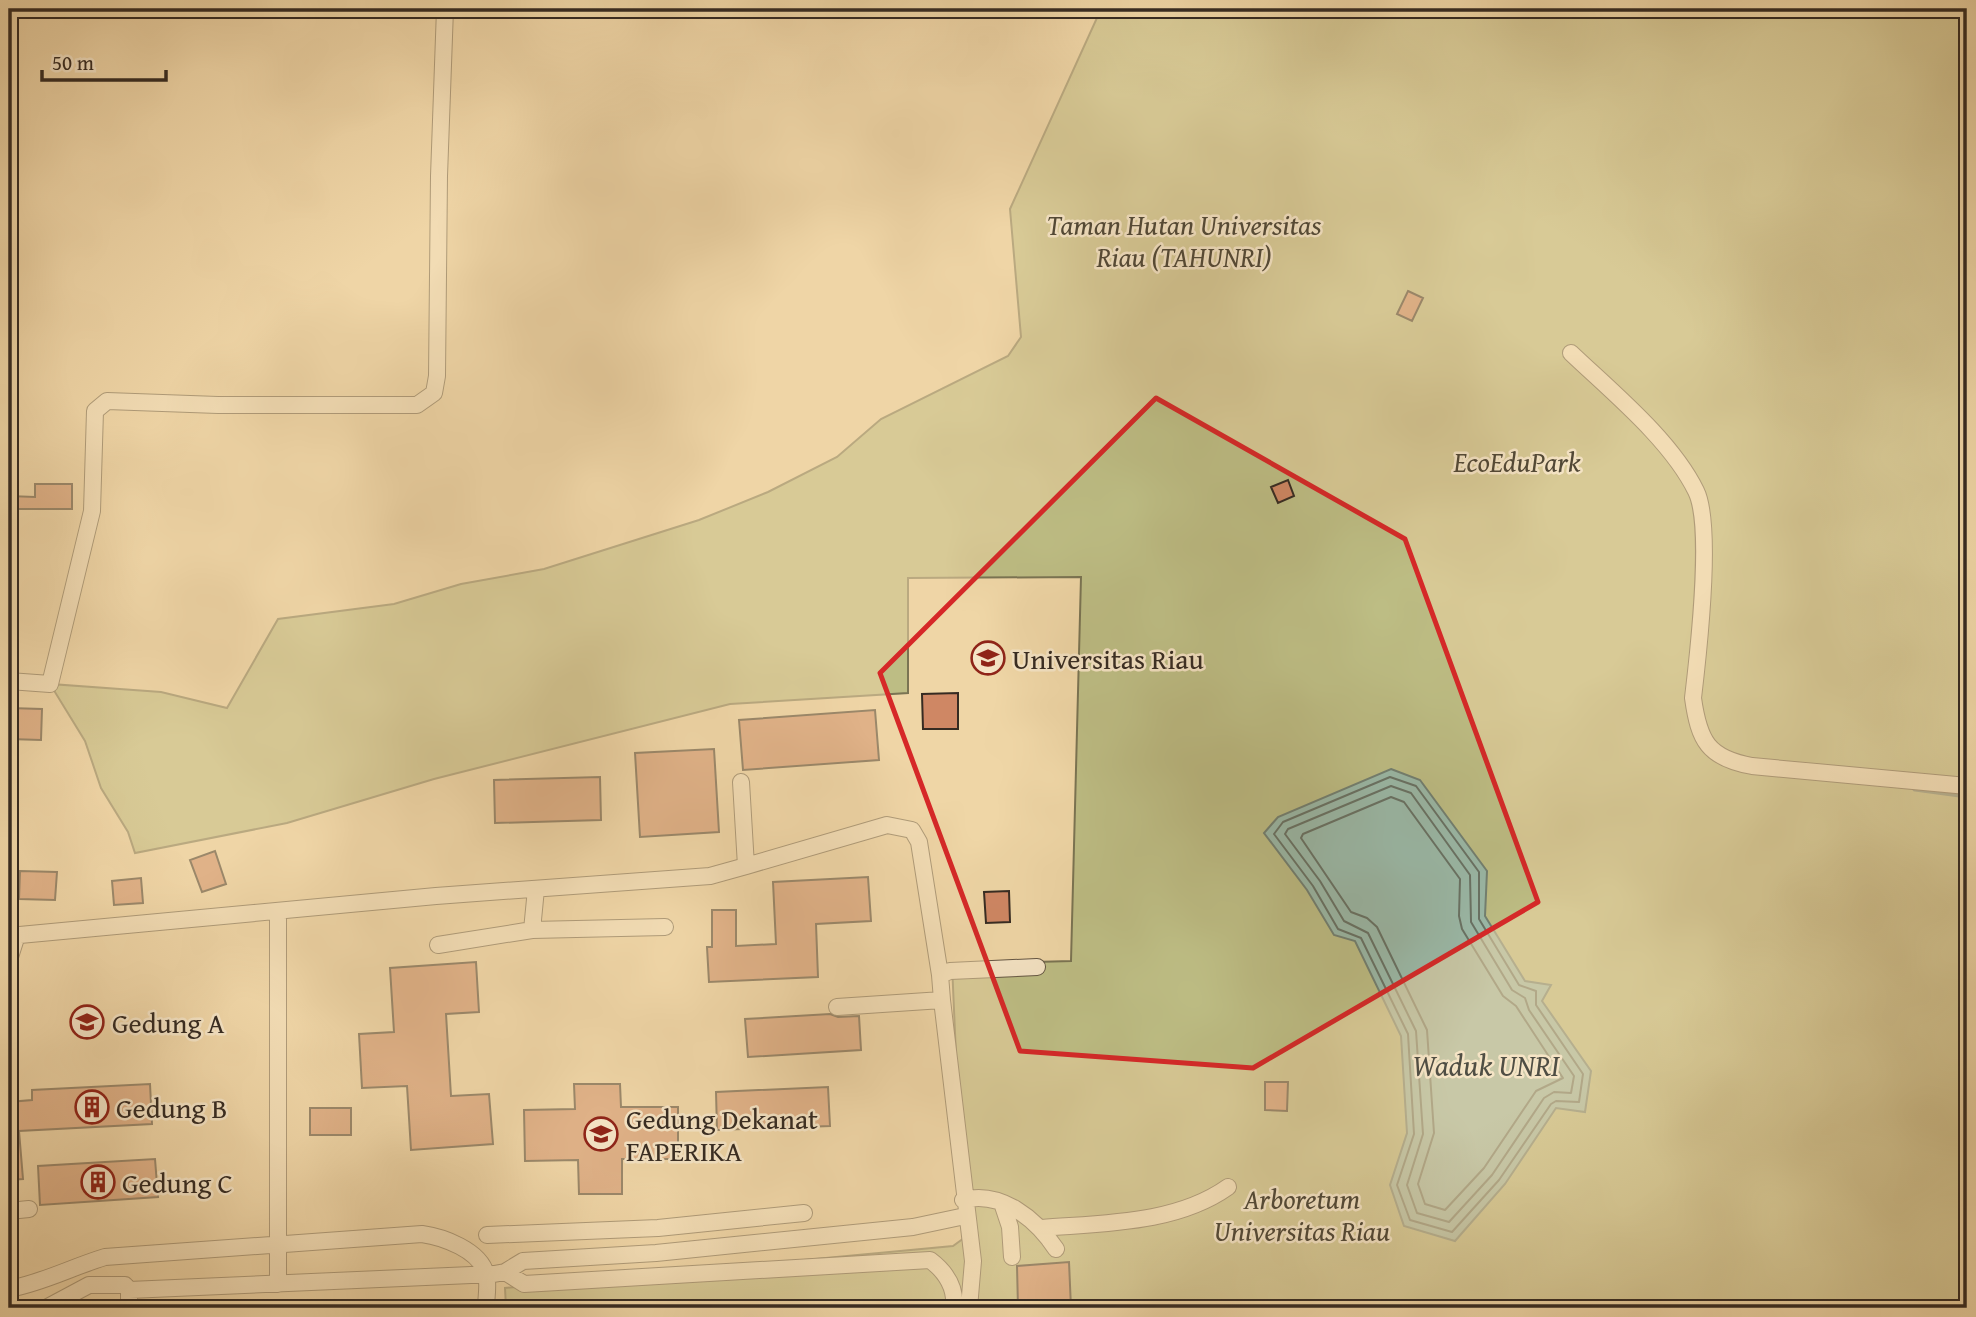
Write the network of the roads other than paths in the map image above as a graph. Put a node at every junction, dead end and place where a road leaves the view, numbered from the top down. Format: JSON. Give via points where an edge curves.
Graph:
{"nodes":[{"id":1,"x":445,"y":9,"type":"edge"},
{"id":2,"x":1571,"y":353,"type":"dead end"},
{"id":3,"x":9,"y":681,"type":"edge"},
{"id":4,"x":741,"y":782,"type":"dead end"},
{"id":5,"x":1967,"y":786,"type":"edge"},
{"id":6,"x":746,"y":866,"type":"junction"},
{"id":7,"x":536,"y":889,"type":"junction"},
{"id":8,"x":278,"y":912,"type":"junction"},
{"id":9,"x":665,"y":927,"type":"dead end"},
{"id":10,"x":532,"y":930,"type":"junction"},
{"id":11,"x":13,"y":935,"type":"edge"},
{"id":12,"x":438,"y":945,"type":"dead end"},
{"id":13,"x":9,"y":960,"type":"edge"},
{"id":14,"x":1037,"y":967,"type":"dead end"},
{"id":15,"x":940,"y":975,"type":"junction"},
{"id":16,"x":942,"y":1000,"type":"junction"},
{"id":17,"x":837,"y":1007,"type":"dead end"},
{"id":18,"x":1228,"y":1187,"type":"dead end"},
{"id":19,"x":1002,"y":1203,"type":"junction"},
{"id":20,"x":964,"y":1208,"type":"junction"},
{"id":21,"x":29,"y":1209,"type":"dead end"},
{"id":22,"x":9,"y":1211,"type":"edge"},
{"id":23,"x":804,"y":1213,"type":"dead end"},
{"id":24,"x":658,"y":1228,"type":"junction"},
{"id":25,"x":1042,"y":1228,"type":"junction"},
{"id":26,"x":585,"y":1232,"type":"junction"},
{"id":27,"x":487,"y":1235,"type":"dead end"},
{"id":28,"x":278,"y":1244,"type":"junction"},
{"id":29,"x":1056,"y":1249,"type":"dead end"},
{"id":30,"x":656,"y":1253,"type":"junction"},
{"id":31,"x":586,"y":1257,"type":"junction"},
{"id":32,"x":1012,"y":1257,"type":"dead end"},
{"id":33,"x":505,"y":1272,"type":"junction"},
{"id":34,"x":486,"y":1274,"type":"junction"},
{"id":35,"x":278,"y":1284,"type":"junction"},
{"id":36,"x":9,"y":1290,"type":"edge"},
{"id":37,"x":129,"y":1290,"type":"junction"},
{"id":38,"x":73,"y":1291,"type":"junction"},
{"id":39,"x":47,"y":1308,"type":"edge"},
{"id":40,"x":129,"y":1308,"type":"edge"},
{"id":41,"x":486,"y":1308,"type":"edge"},
{"id":42,"x":954,"y":1308,"type":"edge"},
{"id":43,"x":970,"y":1308,"type":"edge"}],
"edges":[{"from":1,"to":3,"type":"street","via":[[438,376],[434,393],[417,405],[107,401],[98,405],[92,511],[50,684]]},
{"from":2,"to":5,"type":"street","via":[[1674,458],[1696,492],[1703,543],[1693,698],[1697,723],[1713,753],[1752,766]]},
{"from":4,"to":6,"type":"street"},
{"from":6,"to":7,"type":"street","via":[[710,876]]},
{"from":6,"to":15,"type":"street","via":[[887,825],[912,830],[919,842]]},
{"from":7,"to":8,"type":"street"},
{"from":7,"to":10,"type":"street"},
{"from":8,"to":11,"type":"street"},
{"from":8,"to":28,"type":"street"},
{"from":9,"to":10,"type":"street"},
{"from":10,"to":12,"type":"street"},
{"from":11,"to":13,"type":"street"},
{"from":14,"to":15,"type":"street"},
{"from":15,"to":16,"type":"street"},
{"from":16,"to":17,"type":"street"},
{"from":16,"to":20,"type":"street"},
{"from":18,"to":25,"type":"street","via":[[1186,1209],[1118,1222]]},
{"from":19,"to":20,"type":"street","via":[[977,1197]]},
{"from":19,"to":25,"type":"street"},
{"from":19,"to":32,"type":"street"},
{"from":20,"to":30,"type":"street","via":[[913,1227]]},
{"from":20,"to":43,"type":"street","via":[[973,1261]]},
{"from":21,"to":22,"type":"street"},
{"from":23,"to":24,"type":"street"},
{"from":24,"to":26,"type":"street"},
{"from":24,"to":30,"type":"street"},
{"from":25,"to":29,"type":"street"},
{"from":26,"to":27,"type":"street"},
{"from":26,"to":31,"type":"street"},
{"from":28,"to":34,"type":"street","via":[[422,1234],[442,1237],[478,1261]]},
{"from":28,"to":35,"type":"street"},
{"from":28,"to":36,"type":"street","via":[[105,1257]]},
{"from":30,"to":31,"type":"street"},
{"from":31,"to":33,"type":"street","via":[[523,1261]]},
{"from":33,"to":34,"type":"street"},
{"from":33,"to":42,"type":"street","via":[[524,1284],[930,1260],[945,1271]]},
{"from":34,"to":35,"type":"street"},
{"from":34,"to":41,"type":"street"},
{"from":35,"to":37,"type":"street"},
{"from":36,"to":38,"type":"street"},
{"from":37,"to":38,"type":"street","via":[[112,1284]]},
{"from":37,"to":40,"type":"street"},
{"from":38,"to":39,"type":"street"}]}
